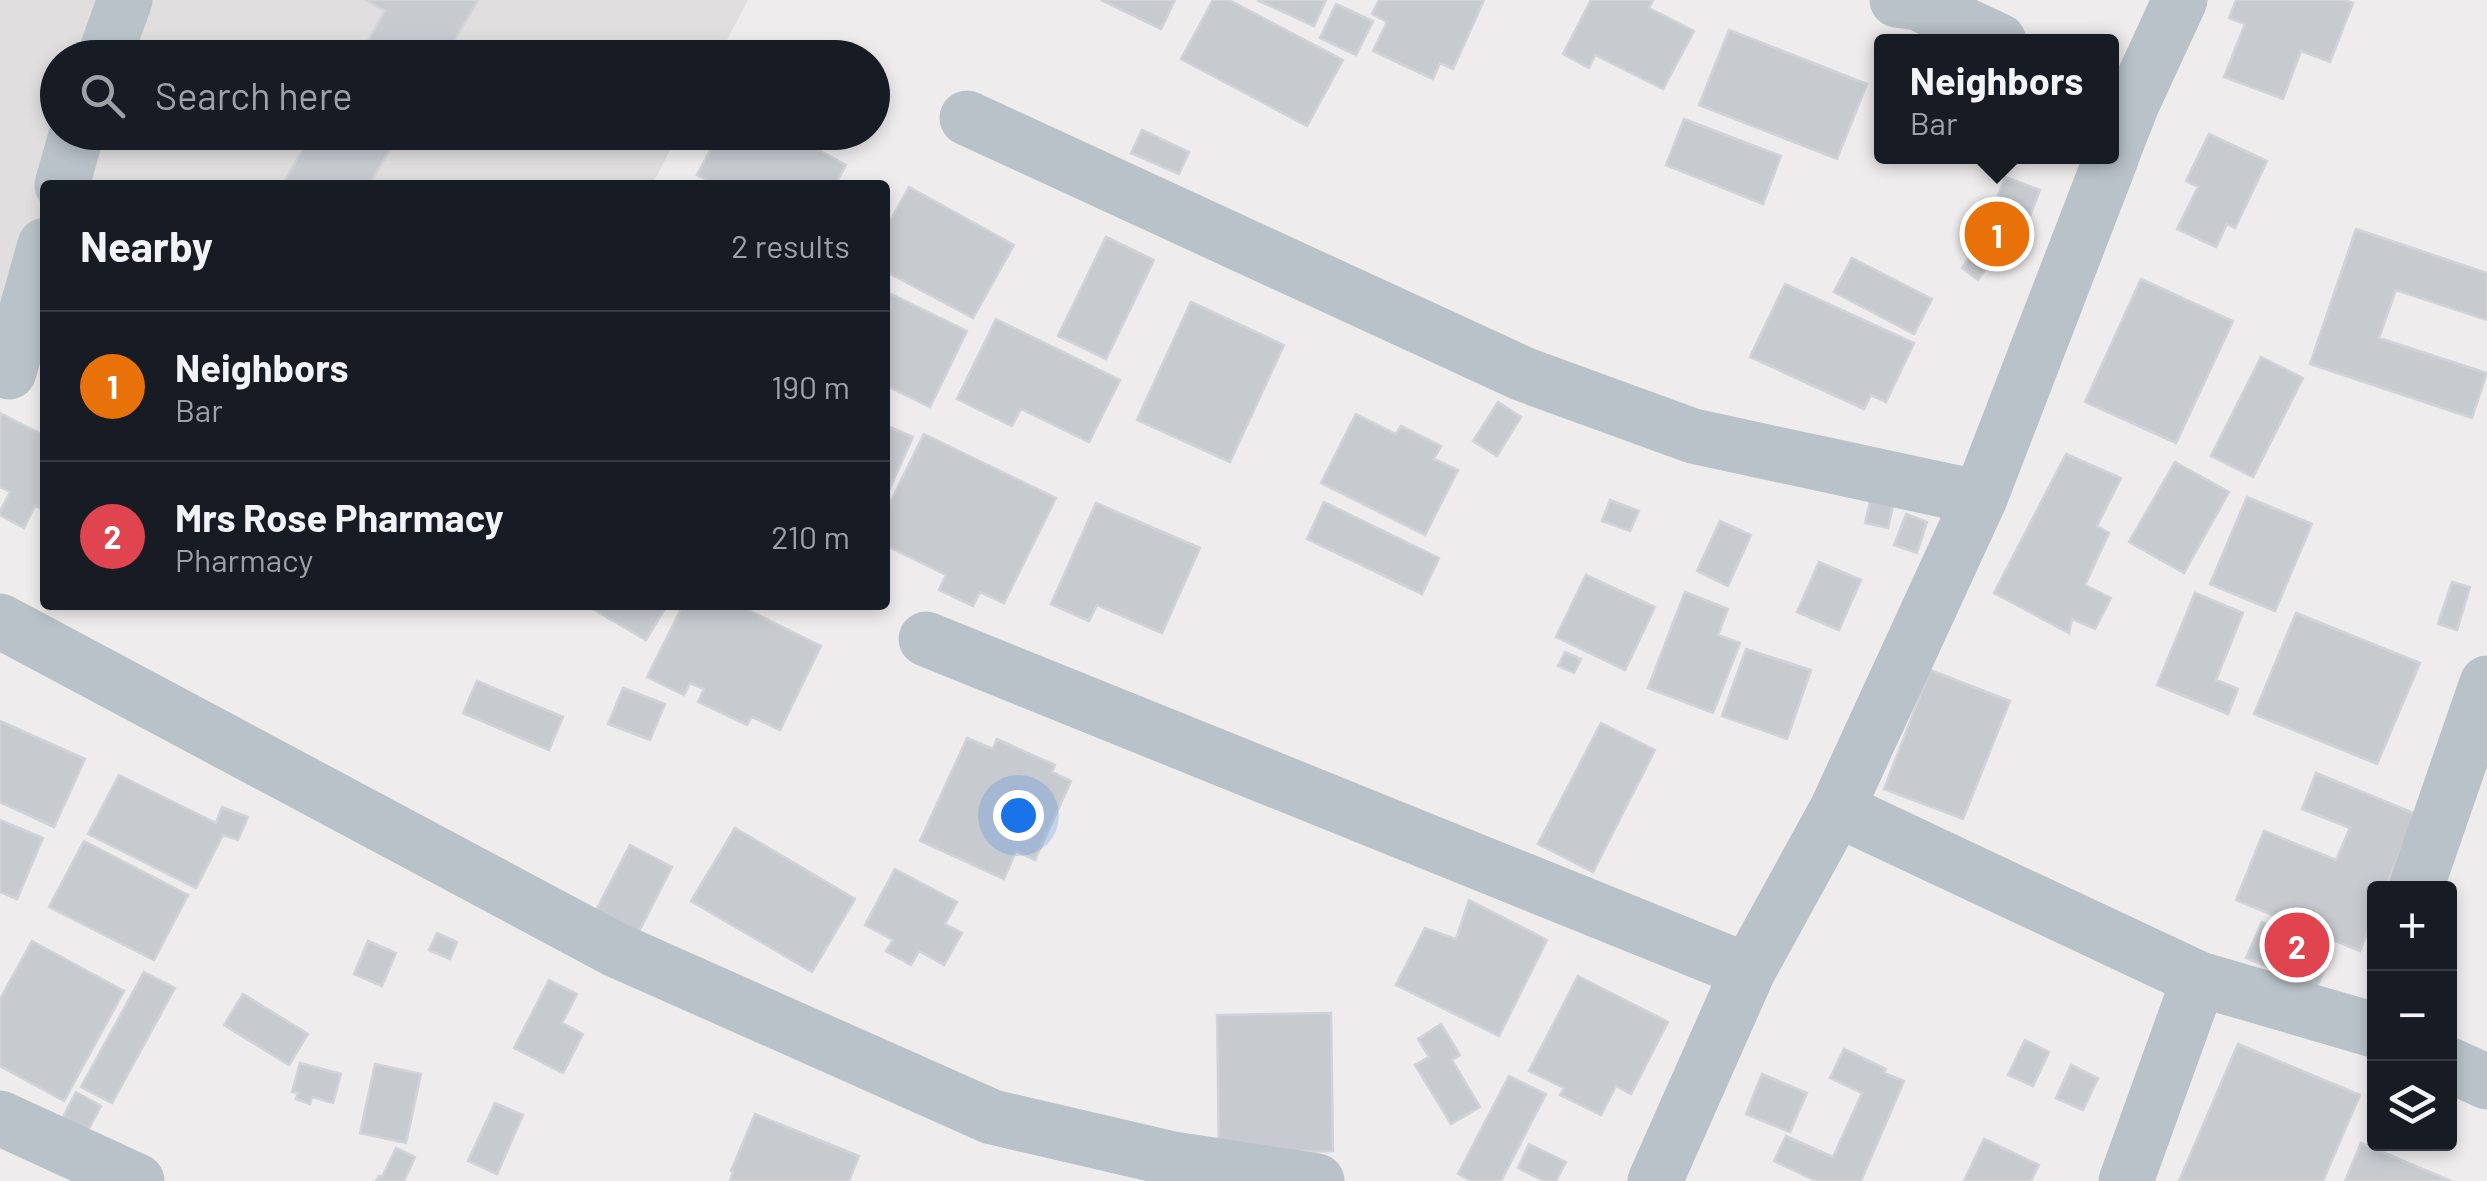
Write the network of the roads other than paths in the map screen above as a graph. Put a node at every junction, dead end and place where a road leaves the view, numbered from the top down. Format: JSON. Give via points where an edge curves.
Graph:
{"nodes":[{"id":1,"x":125,"y":0,"type":"edge"},
{"id":2,"x":1897,"y":0,"type":"edge"},
{"id":3,"x":2180,"y":0,"type":"edge"},
{"id":4,"x":1982,"y":34,"type":"edge"},
{"id":5,"x":111,"y":40,"type":"edge"},
{"id":6,"x":2122,"y":100,"type":"edge"},
{"id":7,"x":967,"y":118,"type":"dead end"},
{"id":8,"x":72,"y":150,"type":"edge"},
{"id":9,"x":2109,"y":164,"type":"edge"},
{"id":10,"x":63,"y":180,"type":"edge"},
{"id":11,"x":40,"y":262,"type":"edge"},
{"id":12,"x":8,"y":372,"type":"dead end"},
{"id":13,"x":1980,"y":498,"type":"junction"},
{"id":14,"x":0,"y":621,"type":"edge"},
{"id":15,"x":926,"y":639,"type":"dead end"},
{"id":16,"x":2487,"y":683,"type":"edge"},
{"id":17,"x":1837,"y":810,"type":"junction"},
{"id":18,"x":2418,"y":881,"type":"edge"},
{"id":19,"x":1748,"y":971,"type":"junction"},
{"id":20,"x":2198,"y":979,"type":"junction"},
{"id":21,"x":2367,"y":1021,"type":"edge"},
{"id":22,"x":2457,"y":1068,"type":"edge"},
{"id":23,"x":2487,"y":1082,"type":"edge"},
{"id":24,"x":0,"y":1118,"type":"edge"},
{"id":25,"x":137,"y":1181,"type":"edge"},
{"id":26,"x":1317,"y":1181,"type":"edge"},
{"id":27,"x":1655,"y":1181,"type":"edge"},
{"id":28,"x":2126,"y":1181,"type":"edge"}],
"edges":[{"from":1,"to":5,"type":"street"},
{"from":2,"to":4,"type":"street"},
{"from":3,"to":6,"type":"street"},
{"from":7,"to":13,"type":"street","via":[[1523,374],[1693,436]]},
{"from":8,"to":10,"type":"street"},
{"from":9,"to":13,"type":"street"},
{"from":11,"to":12,"type":"street"},
{"from":13,"to":17,"type":"street"},
{"from":14,"to":26,"type":"street","via":[[614,949],[992,1118],[1173,1159]]},
{"from":15,"to":19,"type":"street"},
{"from":16,"to":18,"type":"street"},
{"from":17,"to":19,"type":"street"},
{"from":17,"to":20,"type":"street"},
{"from":19,"to":27,"type":"street"},
{"from":20,"to":21,"type":"street"},
{"from":20,"to":28,"type":"street"},
{"from":22,"to":23,"type":"street"},
{"from":24,"to":25,"type":"street"}]}
